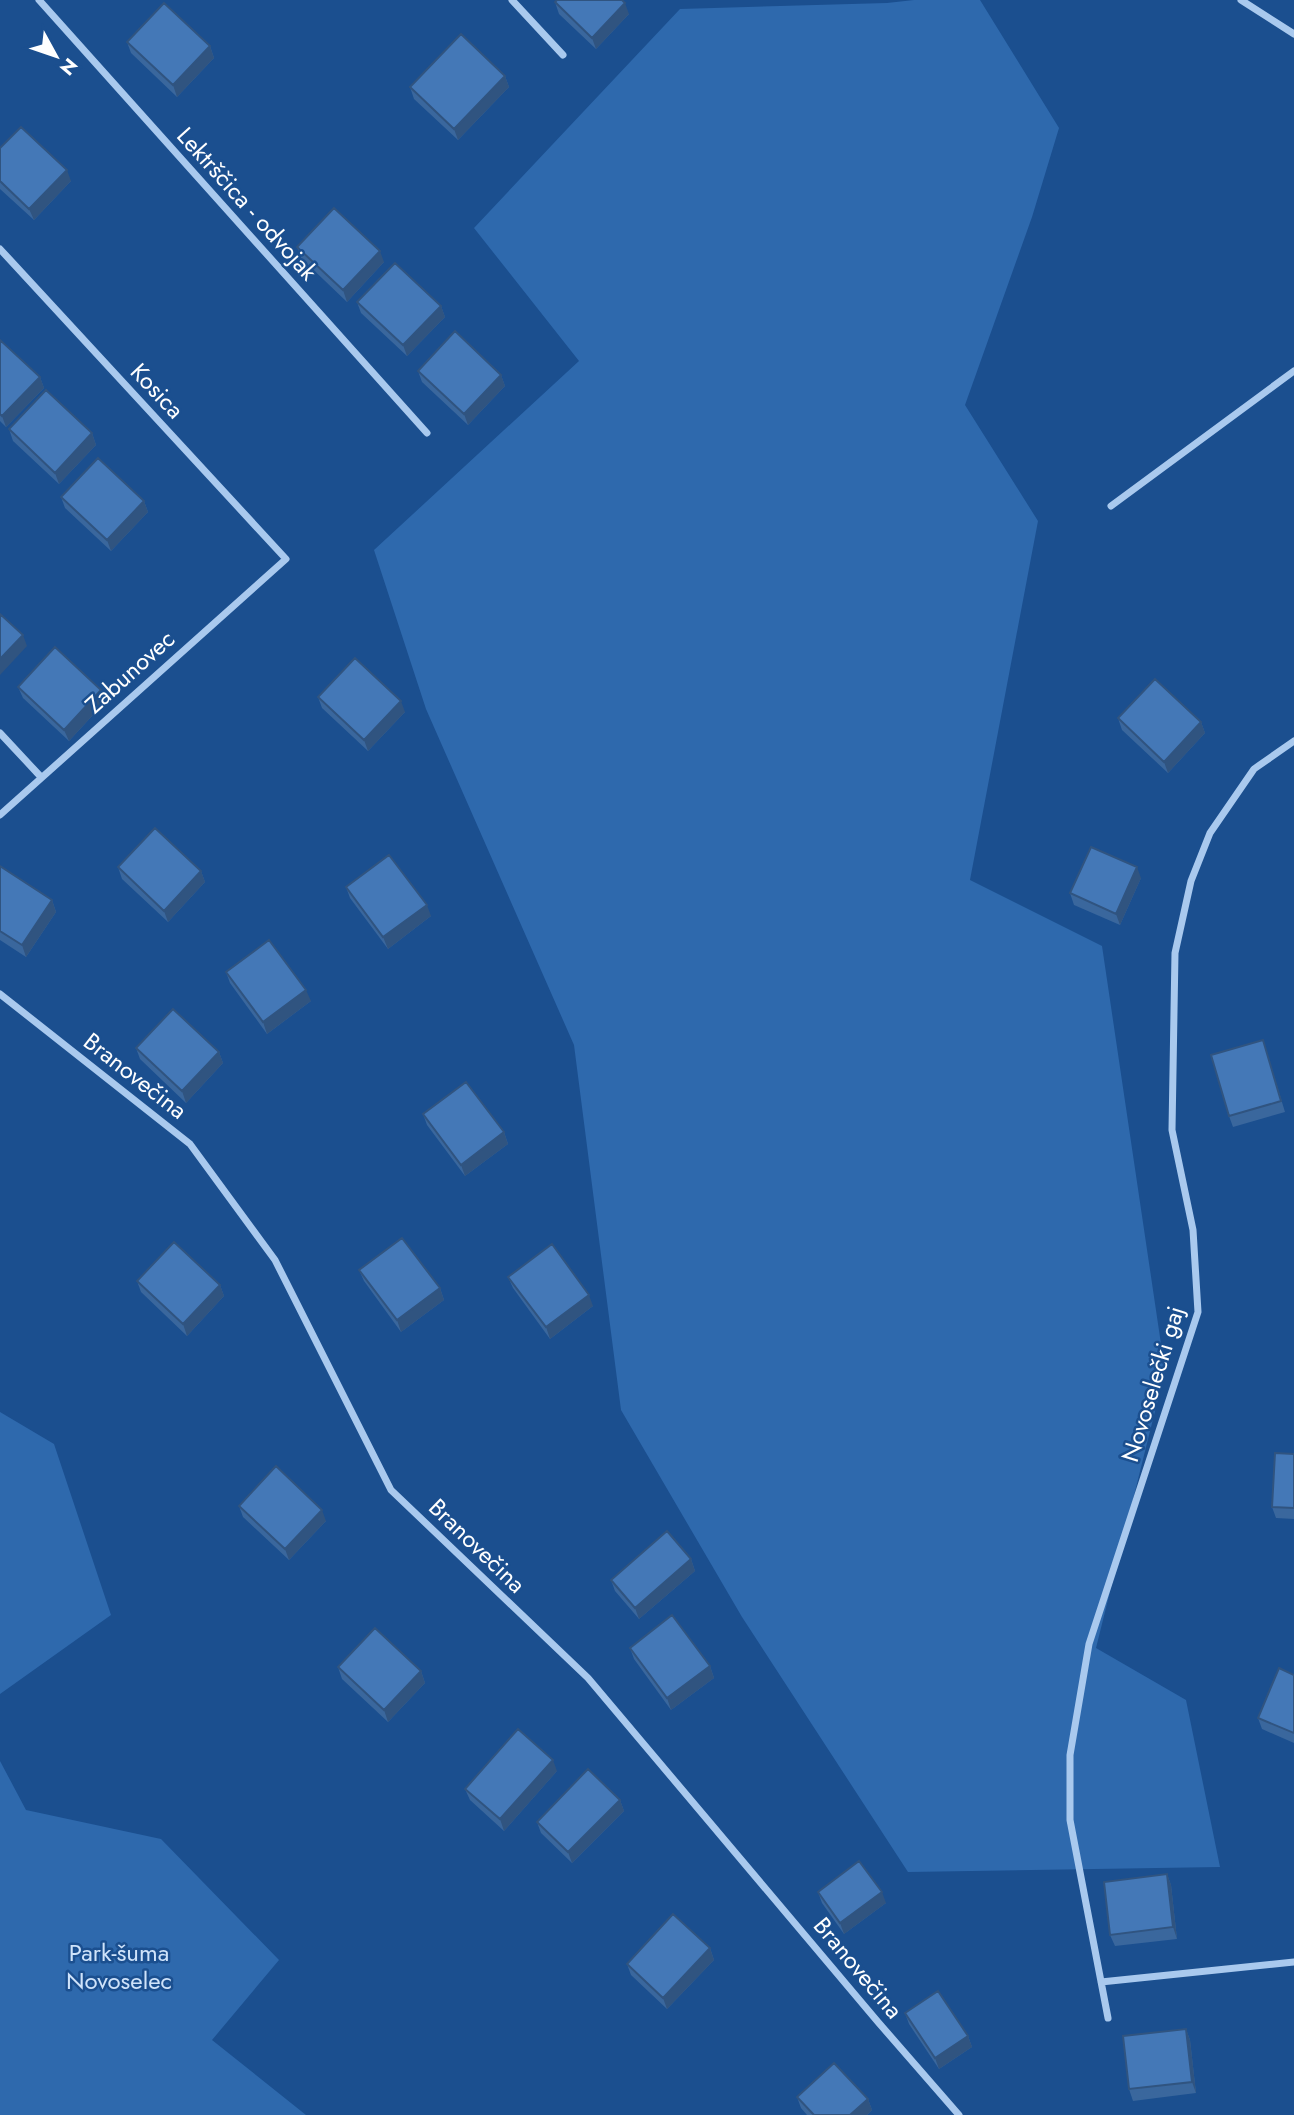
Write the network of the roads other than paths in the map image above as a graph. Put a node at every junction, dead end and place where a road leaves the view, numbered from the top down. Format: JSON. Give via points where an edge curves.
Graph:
{"nodes":[{"id":1,"x":39,"y":0,"type":"edge"},
{"id":2,"x":512,"y":0,"type":"edge"},
{"id":3,"x":1241,"y":0,"type":"edge"},
{"id":4,"x":1294,"y":34,"type":"edge"},
{"id":5,"x":563,"y":55,"type":"dead end"},
{"id":6,"x":0,"y":249,"type":"edge"},
{"id":7,"x":1294,"y":371,"type":"edge"},
{"id":8,"x":427,"y":433,"type":"dead end"},
{"id":9,"x":1111,"y":506,"type":"dead end"},
{"id":10,"x":286,"y":559,"type":"joint"},
{"id":11,"x":0,"y":733,"type":"edge"},
{"id":12,"x":1294,"y":741,"type":"edge"},
{"id":13,"x":40,"y":777,"type":"junction"},
{"id":14,"x":0,"y":815,"type":"edge"},
{"id":15,"x":0,"y":994,"type":"edge"},
{"id":16,"x":1294,"y":1962,"type":"edge"},
{"id":17,"x":1101,"y":1982,"type":"junction"},
{"id":18,"x":1108,"y":2018,"type":"dead end"},
{"id":19,"x":959,"y":2115,"type":"edge"}],
"edges":[{"from":1,"to":8,"type":"street","name":"Lektrščica - odvojak"},
{"from":2,"to":5,"type":"street"},
{"from":3,"to":4,"type":"street"},
{"from":6,"to":10,"type":"street","name":"Kosica"},
{"from":7,"to":9,"type":"street"},
{"from":10,"to":13,"type":"street","name":"Zabunovec"},
{"from":11,"to":13,"type":"street"},
{"from":12,"to":17,"type":"street","name":"Novoselečki gaj","via":[[1254,769],[1210,833],[1191,881],[1175,953],[1172,1130],[1194,1230],[1198,1312],[1089,1644],[1070,1755],[1070,1820]]},
{"from":13,"to":14,"type":"street","name":"Zabunovec"},
{"from":15,"to":19,"type":"street","name":"Branovečina","via":[[190,1144],[275,1260],[391,1490],[588,1678]]},
{"from":16,"to":17,"type":"street"},
{"from":17,"to":18,"type":"street","name":"Novoselečki gaj"}]}
